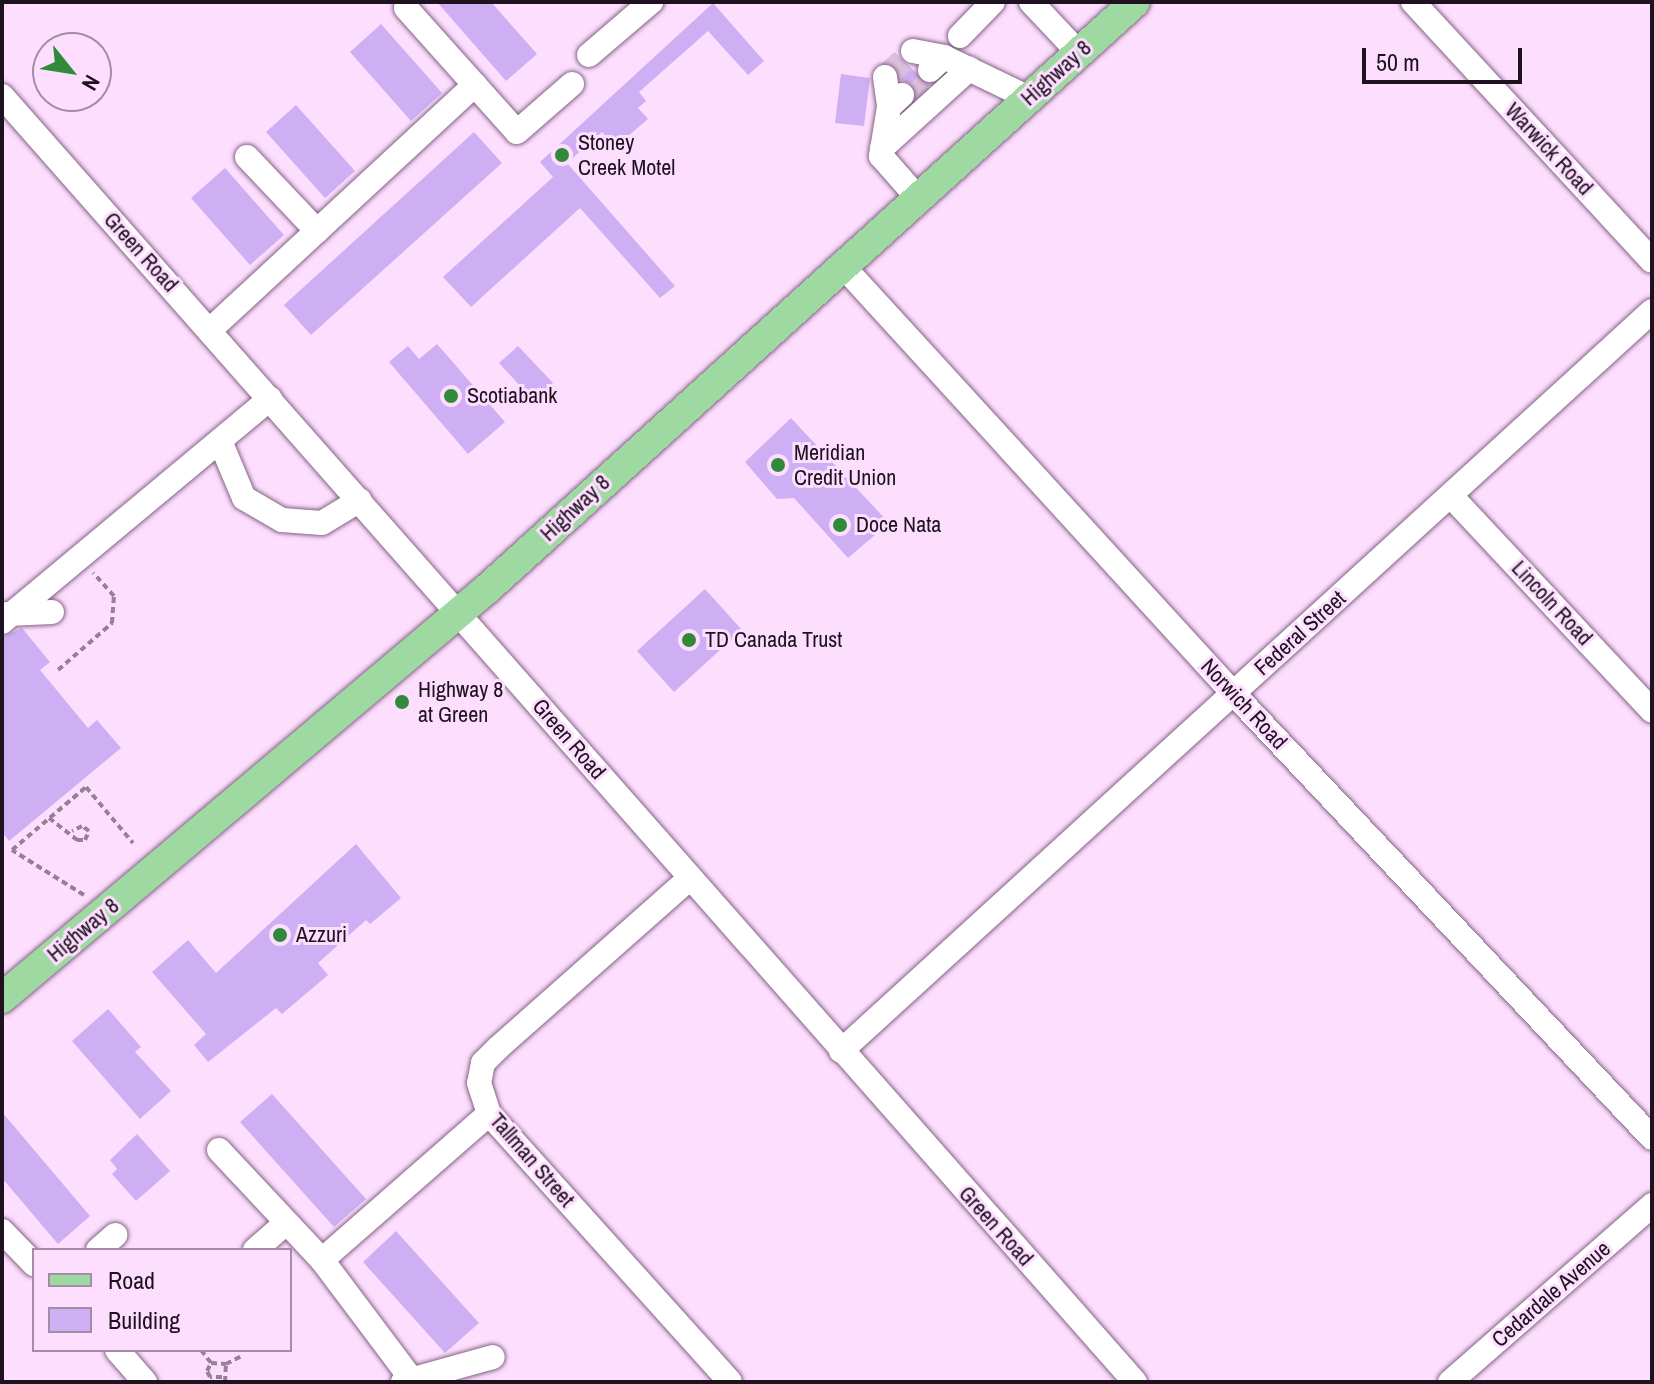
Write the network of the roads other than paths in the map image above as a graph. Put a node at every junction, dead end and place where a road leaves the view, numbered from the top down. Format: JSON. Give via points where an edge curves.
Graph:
{"nodes":[{"id":1,"x":651,"y":2,"type":"edge"},
{"id":2,"x":993,"y":2,"type":"edge"},
{"id":3,"x":1031,"y":2,"type":"edge"},
{"id":4,"x":1135,"y":2,"type":"edge"},
{"id":5,"x":1413,"y":2,"type":"edge"},
{"id":6,"x":406,"y":8,"type":"dead end"},
{"id":7,"x":960,"y":36,"type":"dead end"},
{"id":8,"x":1079,"y":53,"type":"junction"},
{"id":9,"x":589,"y":55,"type":"dead end"},
{"id":10,"x":931,"y":66,"type":"dead end"},
{"id":11,"x":969,"y":69,"type":"junction"},
{"id":12,"x":572,"y":84,"type":"dead end"},
{"id":13,"x":475,"y":85,"type":"junction"},
{"id":14,"x":2,"y":96,"type":"edge"},
{"id":15,"x":899,"y":96,"type":"tunnel mouth"},
{"id":16,"x":1029,"y":98,"type":"junction"},
{"id":17,"x":882,"y":148,"type":"junction"},
{"id":18,"x":247,"y":157,"type":"dead end"},
{"id":19,"x":917,"y":197,"type":"junction"},
{"id":20,"x":317,"y":231,"type":"junction"},
{"id":21,"x":1652,"y":261,"type":"edge"},
{"id":22,"x":841,"y":264,"type":"junction"},
{"id":23,"x":1652,"y":311,"type":"edge"},
{"id":24,"x":210,"y":330,"type":"junction"},
{"id":25,"x":270,"y":399,"type":"junction"},
{"id":26,"x":220,"y":441,"type":"junction"},
{"id":27,"x":1451,"y":496,"type":"junction"},
{"id":28,"x":360,"y":500,"type":"junction"},
{"id":29,"x":52,"y":612,"type":"dead end"},
{"id":30,"x":460,"y":613,"type":"junction"},
{"id":31,"x":6,"y":616,"type":"edge"},
{"id":32,"x":1233,"y":693,"type":"junction"},
{"id":33,"x":1652,"y":711,"type":"edge"},
{"id":34,"x":690,"y":878,"type":"junction"},
{"id":35,"x":2,"y":998,"type":"edge"},
{"id":36,"x":841,"y":1051,"type":"junction"},
{"id":37,"x":489,"y":1114,"type":"junction"},
{"id":38,"x":1652,"y":1138,"type":"edge"},
{"id":39,"x":219,"y":1150,"type":"dead end"},
{"id":40,"x":1652,"y":1205,"type":"edge"},
{"id":41,"x":286,"y":1223,"type":"junction"},
{"id":42,"x":2,"y":1231,"type":"edge"},
{"id":43,"x":257,"y":1248,"type":"edge"},
{"id":44,"x":322,"y":1260,"type":"junction"},
{"id":45,"x":32,"y":1262,"type":"edge"},
{"id":46,"x":128,"y":1354,"type":"edge"},
{"id":47,"x":493,"y":1357,"type":"dead end"},
{"id":48,"x":408,"y":1381,"type":"edge"},
{"id":49,"x":145,"y":1382,"type":"edge"},
{"id":50,"x":730,"y":1382,"type":"edge"},
{"id":51,"x":1135,"y":1382,"type":"edge"},
{"id":52,"x":1450,"y":1382,"type":"edge"}],
"edges":[{"from":1,"to":9,"type":"street"},
{"from":2,"to":7,"type":"street"},
{"from":3,"to":8,"type":"street"},
{"from":4,"to":8,"type":"main road","name":"Highway 8"},
{"from":5,"to":21,"type":"street","name":"Warwick Road"},
{"from":6,"to":13,"type":"street"},
{"from":8,"to":16,"type":"main road","name":"Highway 8"},
{"from":10,"to":11,"type":"street"},
{"from":11,"to":16,"type":"street"},
{"from":11,"to":17,"type":"street"},
{"from":12,"to":13,"type":"street","via":[[517,132]]},
{"from":13,"to":20,"type":"street"},
{"from":14,"to":24,"type":"street","name":"Green Road"},
{"from":15,"to":17,"type":"street"},
{"from":16,"to":19,"type":"main road","name":"Highway 8"},
{"from":17,"to":19,"type":"street","via":[[881,156]]},
{"from":18,"to":20,"type":"street"},
{"from":19,"to":22,"type":"main road","name":"Highway 8"},
{"from":20,"to":24,"type":"street"},
{"from":22,"to":30,"type":"main road","name":"Highway 8"},
{"from":22,"to":32,"type":"street","name":"Norwich Road"},
{"from":23,"to":27,"type":"street","name":"Federal Street"},
{"from":24,"to":25,"type":"street","name":"Green Road"},
{"from":25,"to":26,"type":"street"},
{"from":25,"to":28,"type":"street","name":"Green Road"},
{"from":26,"to":28,"type":"street","via":[[244,498],[282,520],[322,523]]},
{"from":26,"to":31,"type":"street"},
{"from":27,"to":32,"type":"street","name":"Federal Street"},
{"from":27,"to":33,"type":"street","name":"Lincoln Road"},
{"from":28,"to":30,"type":"street","name":"Green Road"},
{"from":29,"to":31,"type":"street"},
{"from":30,"to":34,"type":"street","name":"Green Road"},
{"from":30,"to":35,"type":"main road","name":"Highway 8"},
{"from":32,"to":36,"type":"street","name":"Federal Street"},
{"from":32,"to":38,"type":"street","name":"Norwich Road"},
{"from":34,"to":36,"type":"street","name":"Green Road"},
{"from":34,"to":37,"type":"street","name":"Tallman Street","via":[[483,1063],[479,1083]]},
{"from":36,"to":51,"type":"street","name":"Green Road"},
{"from":37,"to":44,"type":"street"},
{"from":37,"to":50,"type":"street","name":"Tallman Street"},
{"from":39,"to":41,"type":"street"},
{"from":40,"to":52,"type":"street","name":"Cedardale Avenue"},
{"from":41,"to":43,"type":"street"},
{"from":41,"to":44,"type":"street"},
{"from":42,"to":45,"type":"street"},
{"from":44,"to":48,"type":"street"},
{"from":46,"to":49,"type":"street"},
{"from":47,"to":48,"type":"street"}]}
